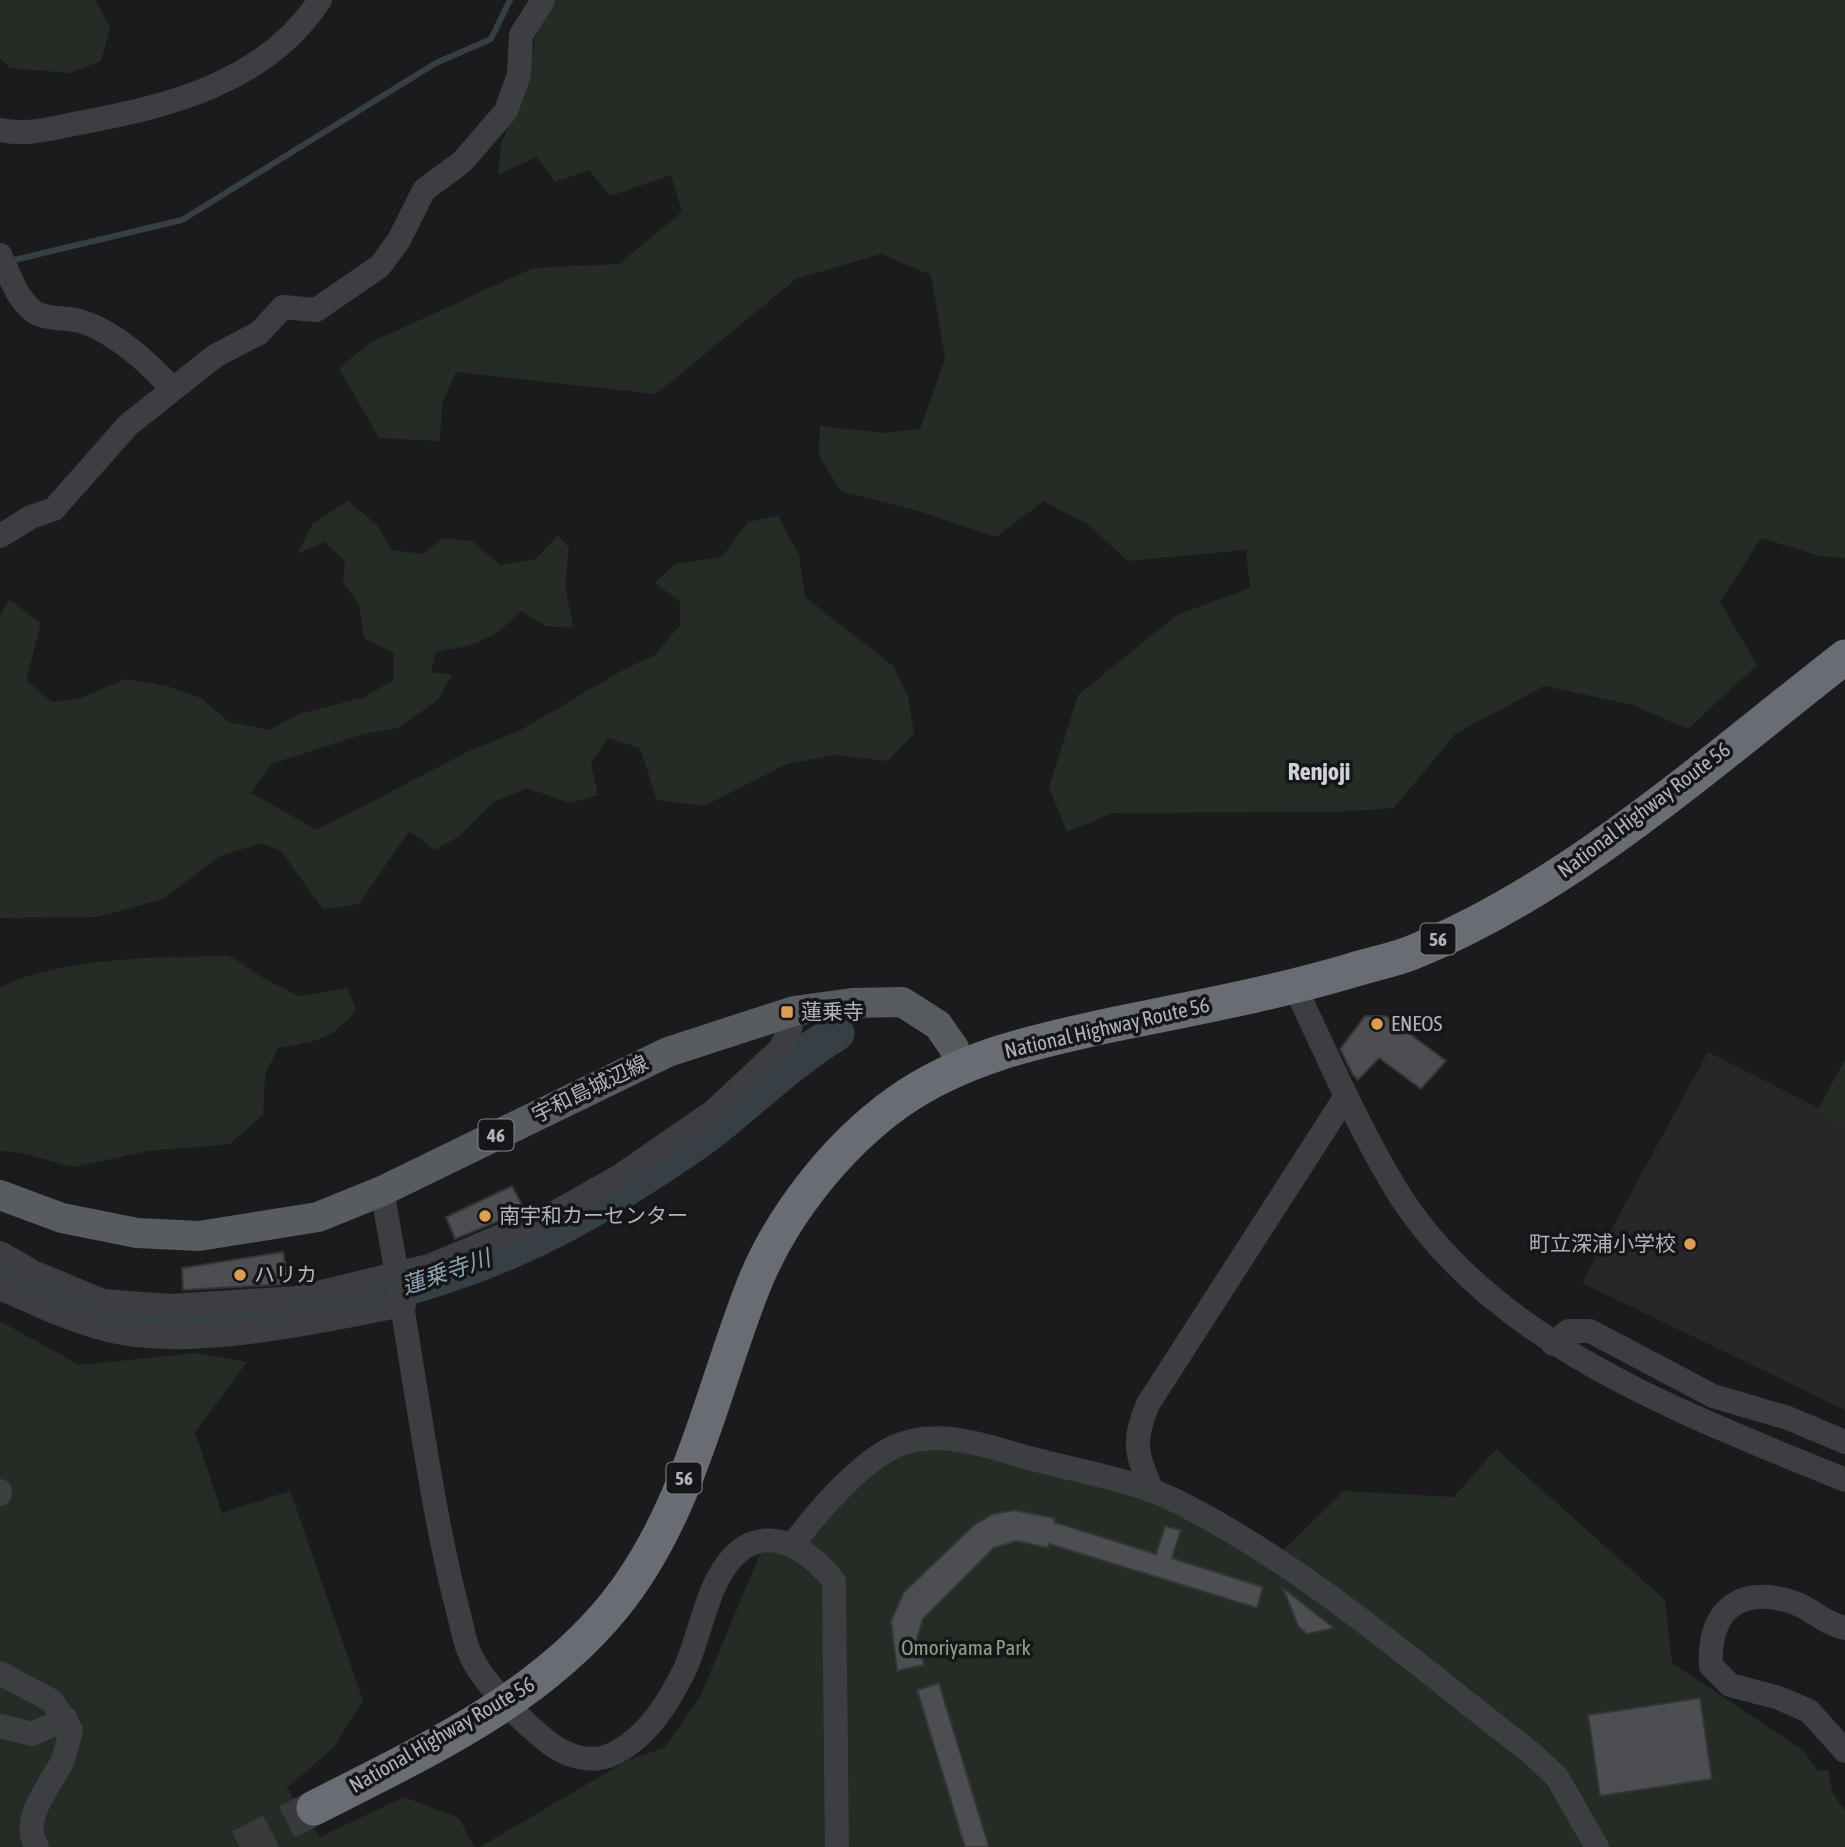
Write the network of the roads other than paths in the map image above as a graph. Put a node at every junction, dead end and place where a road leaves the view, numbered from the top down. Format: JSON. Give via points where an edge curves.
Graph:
{"nodes":[{"id":1,"x":320,"y":0,"type":"edge"},
{"id":2,"x":543,"y":0,"type":"edge"},
{"id":3,"x":0,"y":130,"type":"edge"},
{"id":4,"x":0,"y":255,"type":"edge"},
{"id":5,"x":172,"y":388,"type":"junction"},
{"id":6,"x":0,"y":536,"type":"edge"},
{"id":7,"x":1845,"y":657,"type":"edge"},
{"id":8,"x":1295,"y":987,"type":"junction"},
{"id":9,"x":794,"y":1011,"type":"junction"},
{"id":10,"x":959,"y":1066,"type":"junction"},
{"id":11,"x":1346,"y":1096,"type":"junction"},
{"id":12,"x":382,"y":1191,"type":"junction"},
{"id":13,"x":0,"y":1195,"type":"edge"},
{"id":14,"x":0,"y":1253,"type":"edge"},
{"id":15,"x":398,"y":1273,"type":"junction"},
{"id":16,"x":0,"y":1288,"type":"edge"},
{"id":17,"x":404,"y":1305,"type":"junction"},
{"id":18,"x":1553,"y":1344,"type":"junction"},
{"id":19,"x":1845,"y":1442,"type":"edge"},
{"id":20,"x":1845,"y":1480,"type":"edge"},
{"id":21,"x":1152,"y":1491,"type":"junction"},
{"id":22,"x":793,"y":1544,"type":"junction"},
{"id":23,"x":1845,"y":1628,"type":"edge"},
{"id":24,"x":0,"y":1673,"type":"edge"},
{"id":25,"x":508,"y":1702,"type":"junction"},
{"id":26,"x":66,"y":1719,"type":"junction"},
{"id":27,"x":0,"y":1726,"type":"edge"},
{"id":28,"x":1845,"y":1751,"type":"edge"},
{"id":29,"x":314,"y":1808,"type":"tunnel mouth"},
{"id":30,"x":37,"y":1847,"type":"edge"},
{"id":31,"x":837,"y":1847,"type":"edge"},
{"id":32,"x":1597,"y":1847,"type":"edge"}],
"edges":[{"from":1,"to":3,"type":"street","via":[[272,55],[223,84],[136,113],[34,132]]},
{"from":2,"to":5,"type":"street","via":[[522,35],[519,75],[506,111],[462,163],[424,190],[400,240],[380,266],[316,310],[283,307],[259,332],[215,356]]},
{"from":4,"to":5,"type":"street","via":[[23,302],[36,314],[80,321],[104,331]]},
{"from":5,"to":6,"type":"street","via":[[128,425],[54,509]]},
{"from":7,"to":8,"type":"highway","name":"National Highway Route 56","number":"56","via":[[1615,835],[1524,897],[1410,953]]},
{"from":8,"to":10,"type":"highway","name":"National Highway Route 56","number":"56","via":[[1035,1041]]},
{"from":8,"to":11,"type":"street"},
{"from":9,"to":10,"type":"main road","name":"宇和島城辺線","number":"46","via":[[902,1002],[938,1025],[954,1048]]},
{"from":9,"to":12,"type":"main road","name":"宇和島城辺線","number":"46","via":[[668,1052]]},
{"from":9,"to":15,"type":"street","via":[[780,1049],[715,1110],[618,1177],[549,1216],[429,1266]]},
{"from":10,"to":25,"type":"highway","name":"National Highway Route 56","number":"56","via":[[898,1102],[848,1145],[791,1215],[752,1287],[701,1437],[663,1530],[615,1605],[558,1665]]},
{"from":11,"to":18,"type":"street","via":[[1398,1192],[1441,1249],[1502,1308]]},
{"from":11,"to":21,"type":"street","via":[[1148,1404],[1136,1434],[1140,1463]]},
{"from":12,"to":13,"type":"main road","name":"宇和島城辺線","number":"46","via":[[318,1217],[199,1236],[137,1233],[62,1218]]},
{"from":12,"to":15,"type":"street"},
{"from":14,"to":15,"type":"street","via":[[103,1301],[170,1306],[297,1298]]},
{"from":15,"to":17,"type":"street"},
{"from":16,"to":17,"type":"street","via":[[92,1325],[152,1337],[300,1324]]},
{"from":17,"to":25,"type":"street","via":[[418,1410],[455,1601],[470,1654]]},
{"from":18,"to":19,"type":"street","via":[[1568,1331],[1590,1331],[1713,1396],[1788,1418]]},
{"from":18,"to":20,"type":"street","via":[[1703,1421]]},
{"from":21,"to":22,"type":"street","via":[[936,1437],[897,1446],[871,1461]]},
{"from":21,"to":32,"type":"street","via":[[1181,1503],[1322,1592],[1530,1752],[1557,1777]]},
{"from":22,"to":25,"type":"street","via":[[772,1539],[747,1546],[730,1562],[714,1587],[685,1668],[659,1715],[629,1746],[603,1760],[573,1757],[544,1740]]},
{"from":22,"to":31,"type":"street","via":[[817,1560],[834,1581]]},
{"from":23,"to":28,"type":"street","via":[[1826,1624],[1794,1603],[1756,1594],[1720,1616],[1710,1640],[1711,1666],[1730,1685],[1779,1698],[1809,1712]]},
{"from":24,"to":26,"type":"street","via":[[51,1701]]},
{"from":25,"to":29,"type":"highway","name":"National Highway Route 56","number":"56"},
{"from":26,"to":27,"type":"street","via":[[33,1734]]},
{"from":26,"to":30,"type":"street","via":[[71,1730],[63,1759],[32,1816]]}]}
